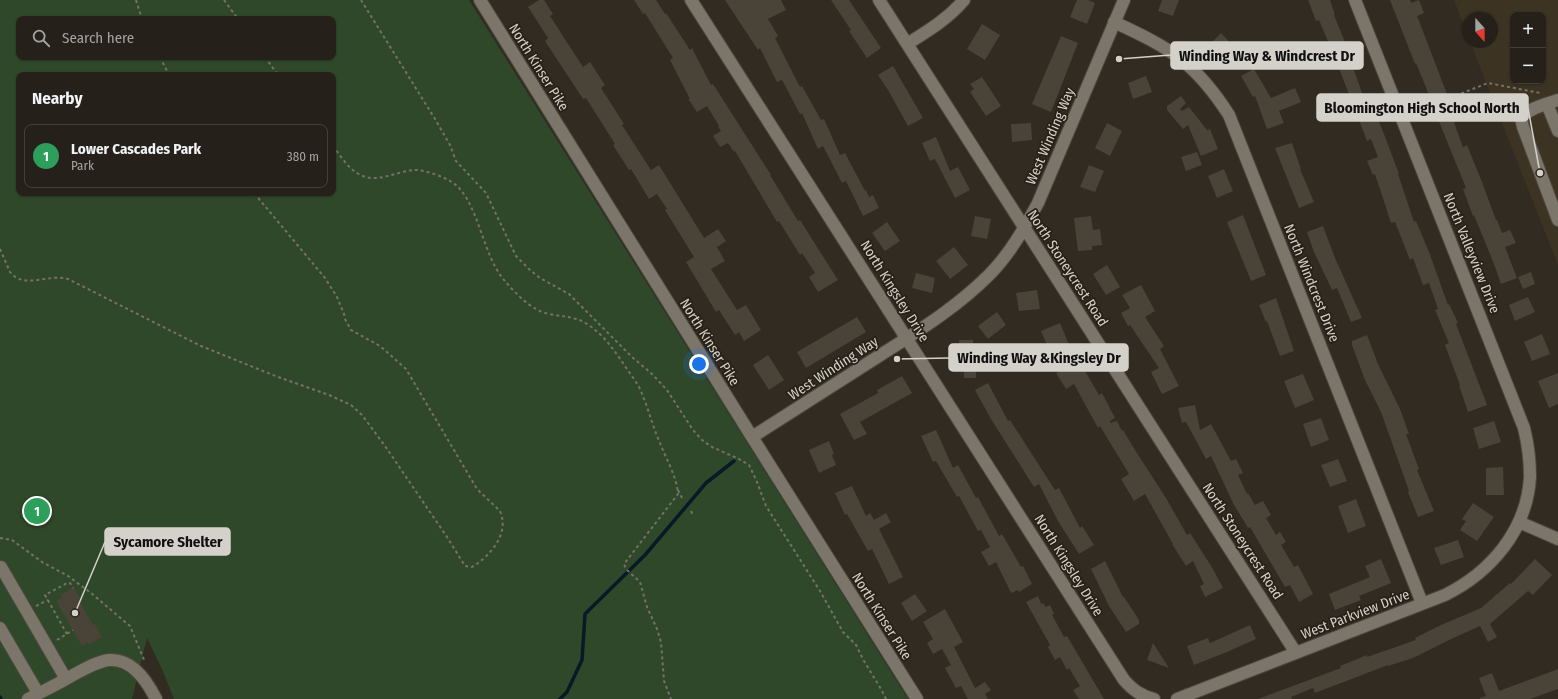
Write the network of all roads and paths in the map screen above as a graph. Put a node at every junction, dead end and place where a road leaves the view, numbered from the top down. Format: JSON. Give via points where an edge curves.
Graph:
{"nodes":[{"id":1,"x":136,"y":0,"type":"edge"},
{"id":2,"x":224,"y":0,"type":"edge"},
{"id":3,"x":361,"y":0,"type":"edge"},
{"id":4,"x":480,"y":0,"type":"edge"},
{"id":5,"x":692,"y":0,"type":"edge"},
{"id":6,"x":879,"y":0,"type":"edge"},
{"id":7,"x":964,"y":0,"type":"edge"},
{"id":8,"x":1124,"y":0,"type":"edge"},
{"id":9,"x":1355,"y":0,"type":"edge"},
{"id":10,"x":141,"y":16,"type":"edge"},
{"id":11,"x":236,"y":16,"type":"edge"},
{"id":12,"x":1114,"y":22,"type":"junction"},
{"id":13,"x":907,"y":44,"type":"junction"},
{"id":14,"x":162,"y":60,"type":"edge"},
{"id":15,"x":267,"y":60,"type":"edge"},
{"id":16,"x":168,"y":72,"type":"edge"},
{"id":17,"x":276,"y":72,"type":"edge"},
{"id":18,"x":1549,"y":99,"type":"edge"},
{"id":19,"x":1402,"y":117,"type":"junction"},
{"id":20,"x":1558,"y":131,"type":"edge"},
{"id":21,"x":336,"y":150,"type":"edge"},
{"id":22,"x":256,"y":196,"type":"edge"},
{"id":23,"x":1558,"y":220,"type":"edge"},
{"id":24,"x":1025,"y":227,"type":"junction"},
{"id":25,"x":0,"y":249,"type":"edge"},
{"id":26,"x":609,"y":334,"type":"junction"},
{"id":27,"x":605,"y":338,"type":"junction"},
{"id":28,"x":907,"y":338,"type":"junction"},
{"id":29,"x":752,"y":437,"type":"junction"},
{"id":30,"x":678,"y":490,"type":"junction"},
{"id":31,"x":684,"y":500,"type":"dead end"},
{"id":32,"x":691,"y":511,"type":"dead end"},
{"id":33,"x":693,"y":515,"type":"dead end"},
{"id":34,"x":1519,"y":522,"type":"junction"},
{"id":35,"x":0,"y":538,"type":"edge"},
{"id":36,"x":1558,"y":539,"type":"edge"},
{"id":37,"x":0,"y":567,"type":"edge"},
{"id":38,"x":73,"y":588,"type":"dead end"},
{"id":39,"x":1422,"y":604,"type":"junction"},
{"id":40,"x":0,"y":628,"type":"edge"},
{"id":41,"x":73,"y":630,"type":"dead end"},
{"id":42,"x":67,"y":634,"type":"junction"},
{"id":43,"x":47,"y":645,"type":"junction"},
{"id":44,"x":1296,"y":653,"type":"junction"},
{"id":45,"x":148,"y":668,"type":"dead end"},
{"id":46,"x":66,"y":679,"type":"junction"},
{"id":47,"x":33,"y":696,"type":"edge"},
{"id":48,"x":156,"y":699,"type":"edge"},
{"id":49,"x":670,"y":699,"type":"edge"},
{"id":50,"x":886,"y":699,"type":"edge"},
{"id":51,"x":917,"y":699,"type":"edge"},
{"id":52,"x":1154,"y":699,"type":"edge"},
{"id":53,"x":1177,"y":699,"type":"edge"}],
"edges":[{"from":1,"to":10,"type":"path"},
{"from":2,"to":11,"type":"path"},
{"from":3,"to":26,"type":"path","via":[[435,118],[456,161],[486,193],[516,256],[540,278],[569,294]]},
{"from":4,"to":29,"type":"street","name":"North Kinser Pike"},
{"from":5,"to":28,"type":"street","name":"North Kingsley Drive"},
{"from":6,"to":13,"type":"street","name":"North Stoneycrest Road"},
{"from":7,"to":13,"type":"street","via":[[941,23]]},
{"from":8,"to":12,"type":"street","name":"West Winding Way"},
{"from":9,"to":19,"type":"street","name":"North Valleyview Drive"},
{"from":12,"to":24,"type":"street","name":"West Winding Way","via":[[1048,182]]},
{"from":12,"to":39,"type":"street","name":"North Windcrest Drive","via":[[1160,44],[1188,63],[1229,115]]},
{"from":13,"to":24,"type":"street","name":"North Stoneycrest Road"},
{"from":14,"to":16,"type":"path"},
{"from":15,"to":17,"type":"path"},
{"from":18,"to":19,"type":"path","via":[[1509,86],[1488,83]]},
{"from":18,"to":20,"type":"street"},
{"from":18,"to":23,"type":"street","via":[[1524,114],[1521,122]]},
{"from":19,"to":34,"type":"street","name":"North Valleyview Drive","via":[[1524,428],[1530,477],[1526,502]]},
{"from":21,"to":27,"type":"path","via":[[355,172],[362,176],[382,178],[413,170],[440,176],[459,187],[468,199],[489,256],[504,280],[537,310],[572,317],[586,323]]},
{"from":22,"to":25,"type":"path","via":[[324,278],[337,297],[351,330],[380,346],[406,369],[477,489],[500,512],[502,527],[496,546],[472,567],[465,566],[385,446],[362,415],[351,405],[201,346],[68,279],[20,279],[10,272]]},
{"from":24,"to":28,"type":"street","name":"West Winding Way","via":[[1006,255],[974,290],[941,317]]},
{"from":24,"to":44,"type":"street","name":"North Stoneycrest Road"},
{"from":26,"to":27,"type":"path"},
{"from":26,"to":50,"type":"path","via":[[659,382],[702,440],[744,461],[751,469],[766,506],[843,632],[856,645]]},
{"from":27,"to":30,"type":"path","via":[[639,387]]},
{"from":28,"to":29,"type":"street","name":"West Winding Way"},
{"from":28,"to":52,"type":"street","name":"North Kingsley Drive","via":[[1124,680],[1140,695]]},
{"from":29,"to":51,"type":"street","name":"North Kinser Pike"},
{"from":30,"to":31,"type":"path"},
{"from":30,"to":49,"type":"path","via":[[672,504],[624,564],[626,570],[640,582],[657,629],[661,642],[664,681]]},
{"from":32,"to":33,"type":"path"},
{"from":34,"to":36,"type":"street"},
{"from":34,"to":39,"type":"street","name":"West Parkview Drive","via":[[1499,555],[1481,573],[1458,589]]},
{"from":35,"to":45,"type":"path","via":[[12,540],[42,562],[68,576],[130,626]]},
{"from":37,"to":43,"type":"street"},
{"from":38,"to":42,"type":"path","via":[[68,583],[45,595]]},
{"from":39,"to":44,"type":"street","name":"West Parkview Drive"},
{"from":40,"to":47,"type":"street"},
{"from":41,"to":42,"type":"path"},
{"from":42,"to":43,"type":"path"},
{"from":43,"to":46,"type":"street"},
{"from":44,"to":53,"type":"street","name":"West Parkview Drive"},
{"from":46,"to":47,"type":"street"},
{"from":46,"to":48,"type":"street","via":[[109,660],[122,662],[143,677]]}]}
